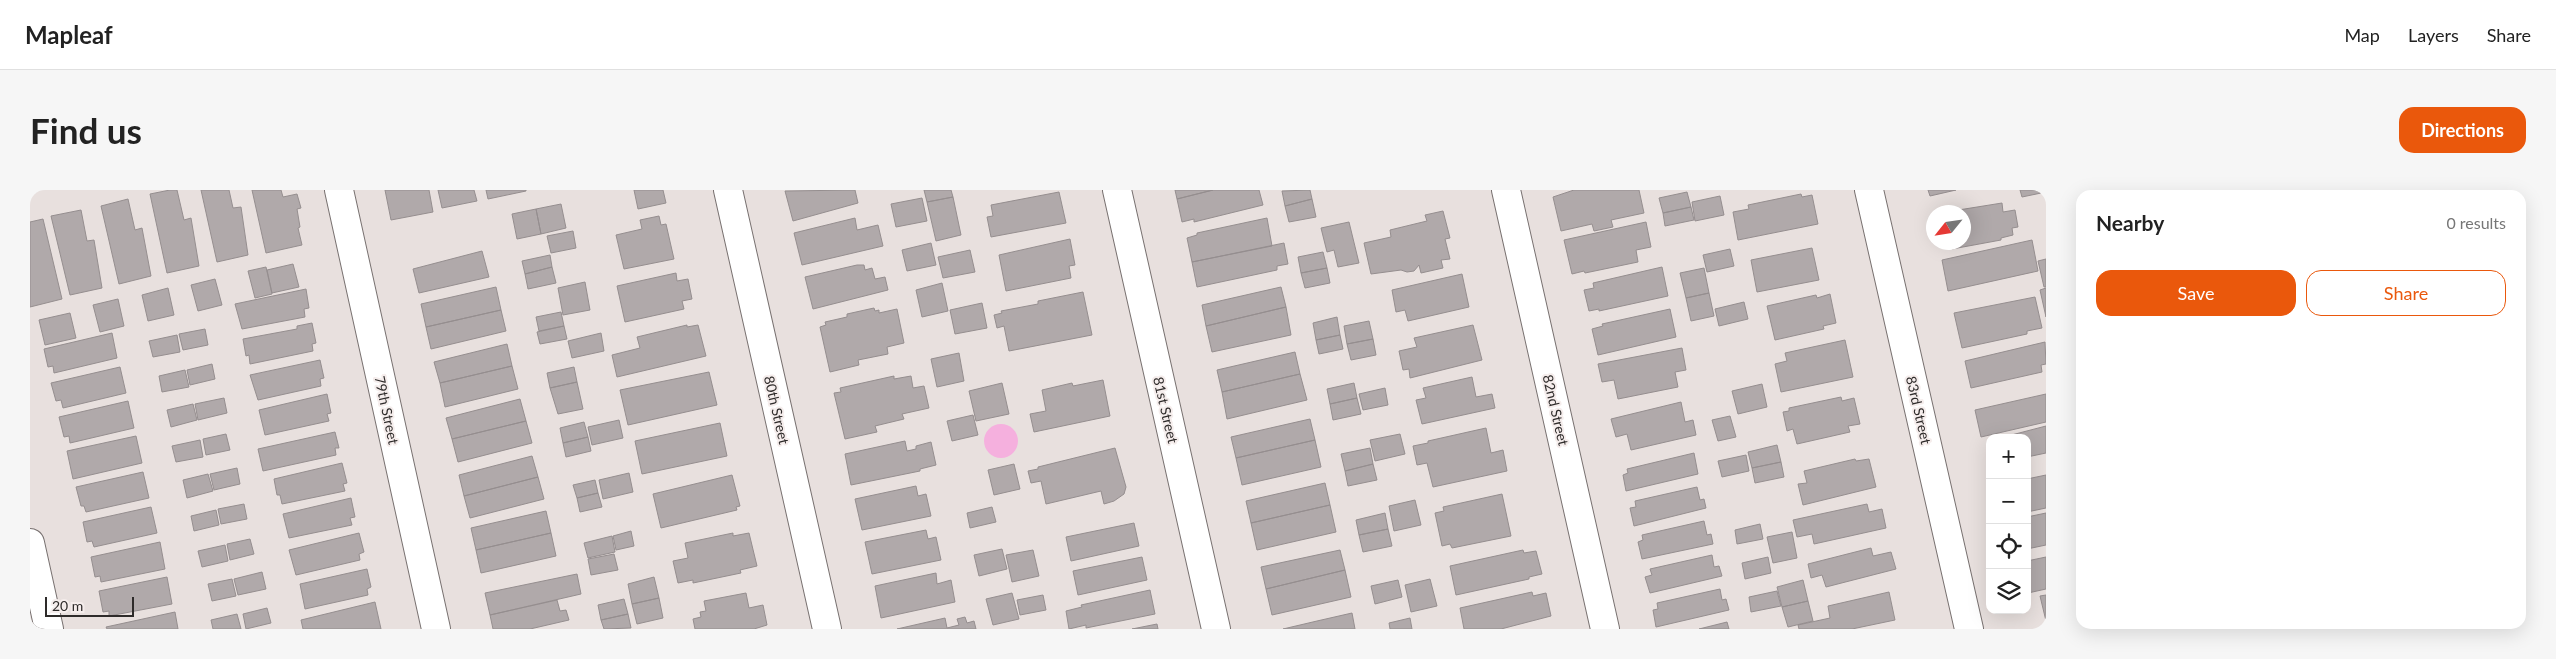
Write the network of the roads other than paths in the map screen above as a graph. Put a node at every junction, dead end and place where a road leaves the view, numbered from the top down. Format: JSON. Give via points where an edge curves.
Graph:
{"nodes":[{"id":1,"x":339,"y":190,"type":"edge"},
{"id":2,"x":728,"y":190,"type":"edge"},
{"id":3,"x":1117,"y":190,"type":"edge"},
{"id":4,"x":1506,"y":190,"type":"edge"},
{"id":5,"x":1869,"y":190,"type":"edge"},
{"id":6,"x":30,"y":543,"type":"edge"},
{"id":7,"x":50,"y":629,"type":"edge"},
{"id":8,"x":436,"y":629,"type":"edge"},
{"id":9,"x":827,"y":629,"type":"edge"},
{"id":10,"x":1216,"y":629,"type":"edge"},
{"id":11,"x":1605,"y":629,"type":"edge"},
{"id":12,"x":1969,"y":629,"type":"edge"}],
"edges":[{"from":1,"to":8,"type":"street","name":"79th Street"},
{"from":2,"to":9,"type":"street","name":"80th Street"},
{"from":3,"to":10,"type":"street","name":"81st Street"},
{"from":4,"to":11,"type":"street","name":"82nd Street"},
{"from":5,"to":12,"type":"street","name":"83rd Street"},
{"from":6,"to":7,"type":"street"}]}
